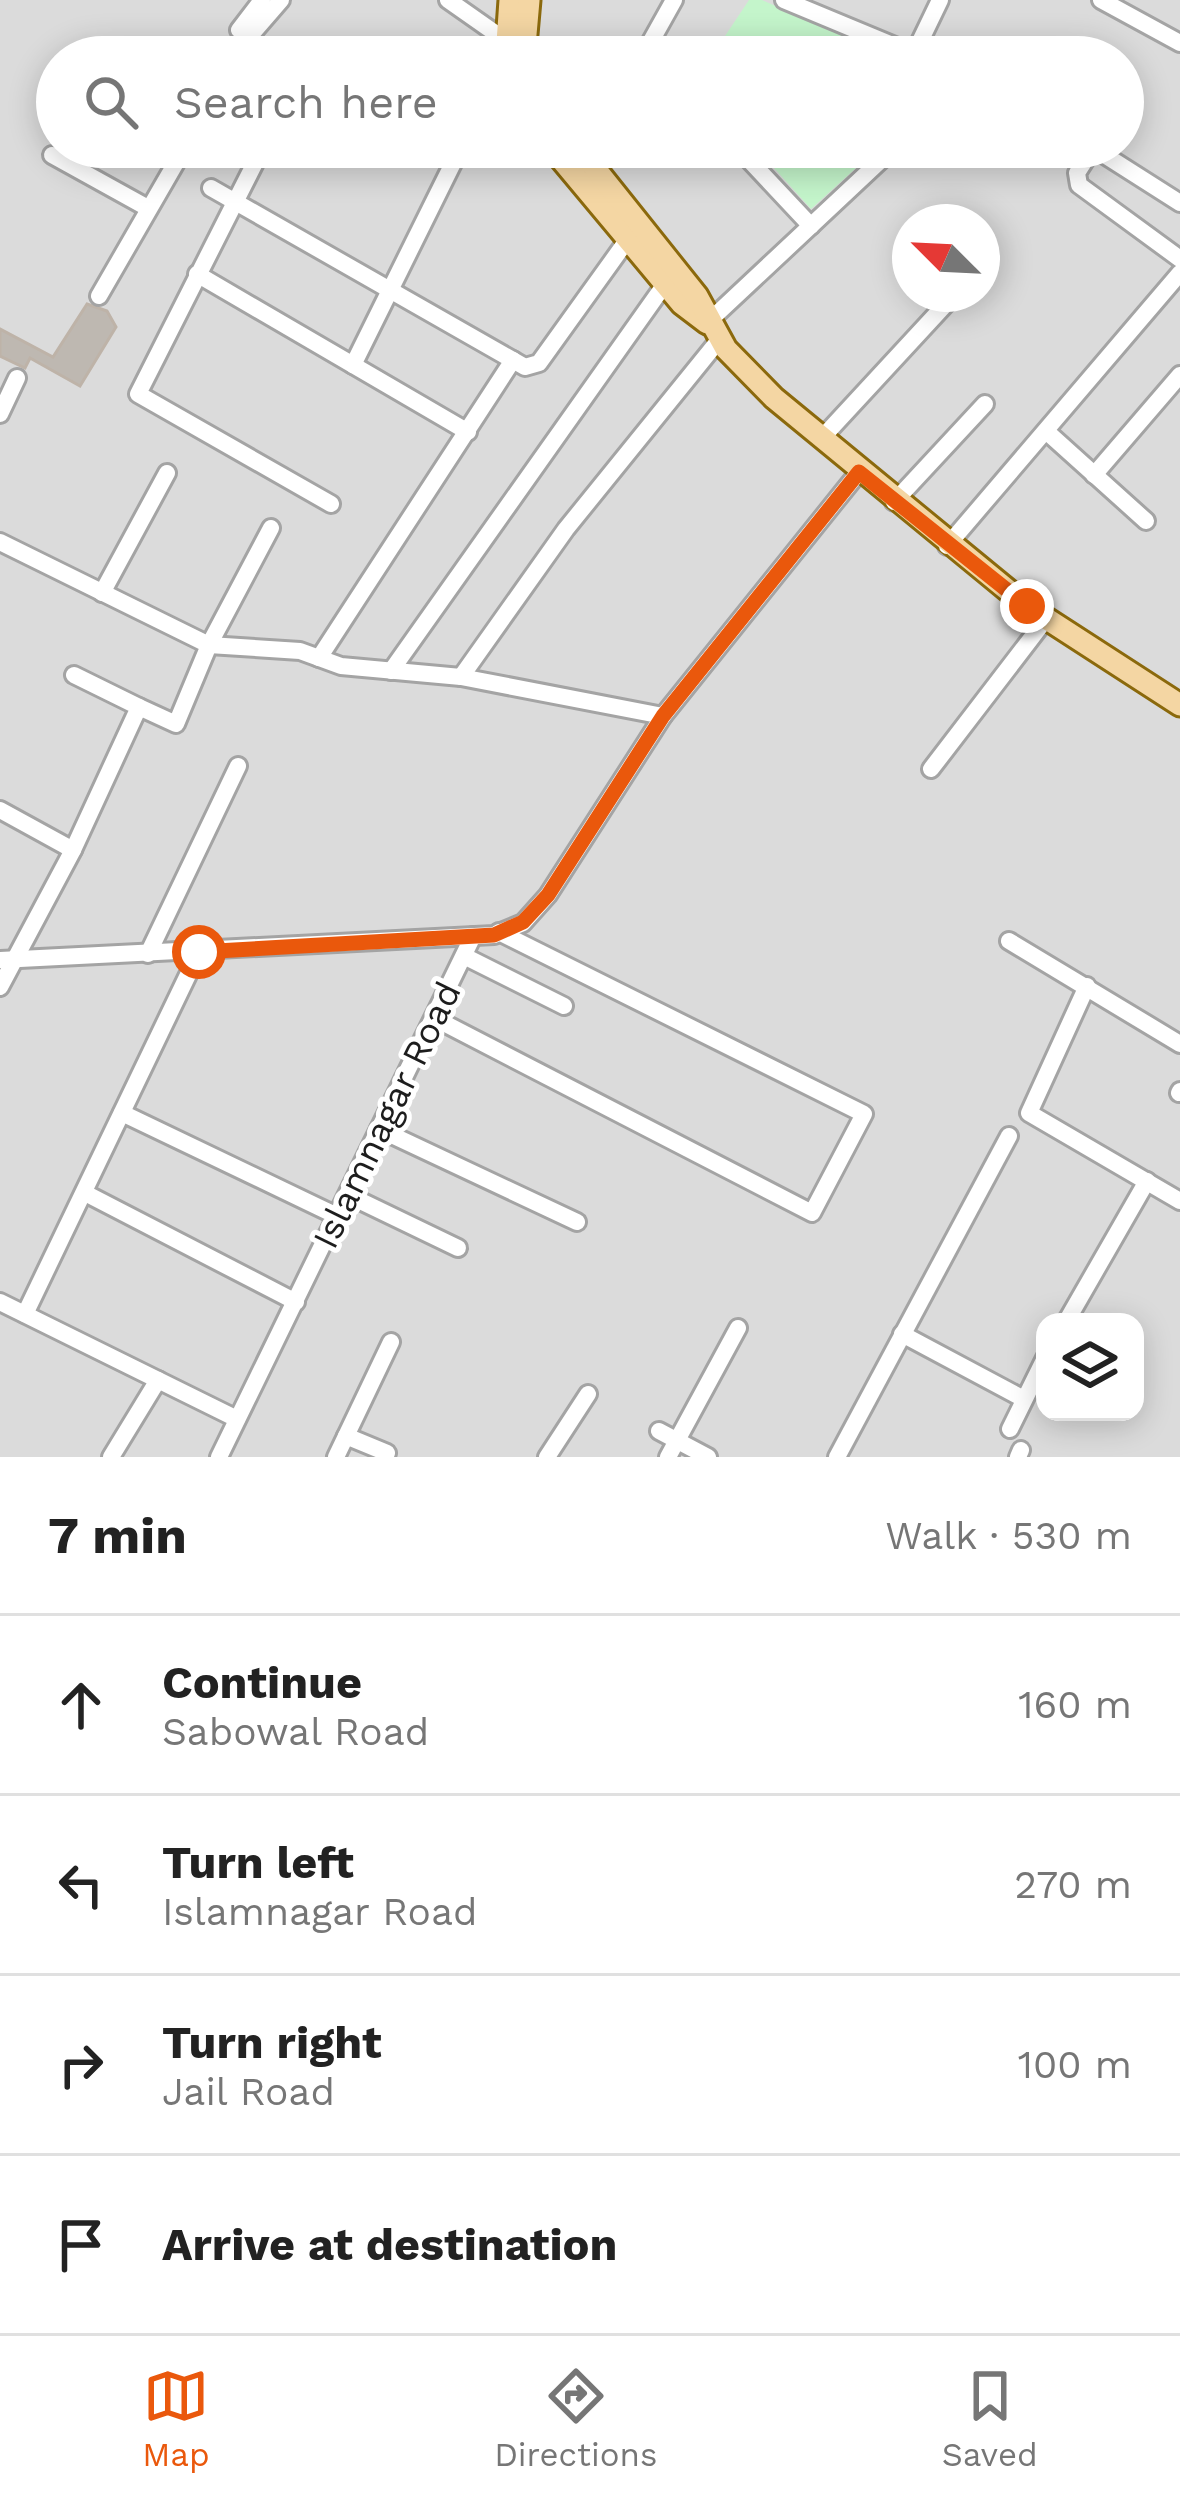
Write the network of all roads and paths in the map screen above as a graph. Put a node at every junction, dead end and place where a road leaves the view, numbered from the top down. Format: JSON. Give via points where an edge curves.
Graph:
{"nodes":[{"id":1,"x":262,"y":0,"type":"edge"},
{"id":2,"x":280,"y":0,"type":"edge"},
{"id":3,"x":448,"y":0,"type":"edge"},
{"id":4,"x":510,"y":0,"type":"edge"},
{"id":5,"x":529,"y":0,"type":"edge"},
{"id":6,"x":674,"y":0,"type":"edge"},
{"id":7,"x":784,"y":0,"type":"edge"},
{"id":8,"x":940,"y":0,"type":"edge"},
{"id":9,"x":1101,"y":0,"type":"edge"},
{"id":10,"x":246,"y":36,"type":"edge"},
{"id":11,"x":251,"y":36,"type":"edge"},
{"id":12,"x":495,"y":36,"type":"edge"},
{"id":13,"x":511,"y":36,"type":"edge"},
{"id":14,"x":517,"y":36,"type":"edge"},
{"id":15,"x":654,"y":36,"type":"edge"},
{"id":16,"x":871,"y":36,"type":"edge"},
{"id":17,"x":925,"y":36,"type":"edge"},
{"id":18,"x":1180,"y":43,"type":"edge"},
{"id":19,"x":75,"y":168,"type":"edge"},
{"id":20,"x":172,"y":168,"type":"edge"},
{"id":21,"x":252,"y":168,"type":"edge"},
{"id":22,"x":451,"y":168,"type":"edge"},
{"id":23,"x":569,"y":168,"type":"edge"},
{"id":24,"x":595,"y":168,"type":"edge"},
{"id":25,"x":757,"y":168,"type":"edge"},
{"id":26,"x":873,"y":168,"type":"edge"},
{"id":27,"x":1080,"y":168,"type":"edge"},
{"id":28,"x":1125,"y":168,"type":"edge"},
{"id":29,"x":212,"y":188,"type":"dead end"},
{"id":30,"x":234,"y":201,"type":"junction"},
{"id":31,"x":1180,"y":203,"type":"edge"},
{"id":32,"x":146,"y":208,"type":"junction"},
{"id":33,"x":811,"y":226,"type":"junction"},
{"id":34,"x":628,"y":239,"type":"junction"},
{"id":35,"x":1180,"y":259,"type":"edge"},
{"id":36,"x":1180,"y":273,"type":"edge"},
{"id":37,"x":197,"y":274,"type":"junction"},
{"id":38,"x":665,"y":284,"type":"junction"},
{"id":39,"x":391,"y":289,"type":"junction"},
{"id":40,"x":99,"y":296,"type":"dead end"},
{"id":41,"x":938,"y":312,"type":"edge"},
{"id":42,"x":713,"y":331,"type":"junction"},
{"id":43,"x":513,"y":360,"type":"junction"},
{"id":44,"x":353,"y":365,"type":"junction"},
{"id":45,"x":1180,"y":375,"type":"edge"},
{"id":46,"x":17,"y":378,"type":"dead end"},
{"id":47,"x":986,"y":404,"type":"dead end"},
{"id":48,"x":0,"y":413,"type":"edge"},
{"id":49,"x":1046,"y":431,"type":"junction"},
{"id":50,"x":468,"y":432,"type":"junction"},
{"id":51,"x":821,"y":440,"type":"junction"},
{"id":52,"x":859,"y":472,"type":"junction"},
{"id":53,"x":166,"y":473,"type":"dead end"},
{"id":54,"x":1094,"y":475,"type":"junction"},
{"id":55,"x":894,"y":502,"type":"junction"},
{"id":56,"x":331,"y":504,"type":"dead end"},
{"id":57,"x":1146,"y":521,"type":"dead end"},
{"id":58,"x":271,"y":528,"type":"dead end"},
{"id":59,"x":0,"y":542,"type":"edge"},
{"id":60,"x":947,"y":546,"type":"junction"},
{"id":61,"x":102,"y":593,"type":"junction"},
{"id":62,"x":1046,"y":619,"type":"junction"},
{"id":63,"x":209,"y":645,"type":"junction"},
{"id":64,"x":319,"y":658,"type":"junction"},
{"id":65,"x":391,"y":671,"type":"junction"},
{"id":66,"x":74,"y":675,"type":"dead end"},
{"id":67,"x":461,"y":677,"type":"junction"},
{"id":68,"x":1180,"y":705,"type":"edge"},
{"id":69,"x":140,"y":707,"type":"junction"},
{"id":70,"x":663,"y":716,"type":"junction"},
{"id":71,"x":238,"y":766,"type":"dead end"},
{"id":72,"x":931,"y":769,"type":"dead end"},
{"id":73,"x":0,"y":810,"type":"edge"},
{"id":74,"x":74,"y":850,"type":"junction"},
{"id":75,"x":500,"y":932,"type":"junction"},
{"id":76,"x":473,"y":936,"type":"junction"},
{"id":77,"x":1009,"y":941,"type":"dead end"},
{"id":78,"x":199,"y":952,"type":"junction"},
{"id":79,"x":148,"y":954,"type":"junction"},
{"id":80,"x":464,"y":956,"type":"junction"},
{"id":81,"x":8,"y":960,"type":"edge"},
{"id":82,"x":1087,"y":986,"type":"junction"},
{"id":83,"x":0,"y":987,"type":"edge"},
{"id":84,"x":564,"y":1006,"type":"dead end"},
{"id":85,"x":436,"y":1019,"type":"junction"},
{"id":86,"x":1180,"y":1044,"type":"edge"},
{"id":87,"x":122,"y":1113,"type":"junction"},
{"id":88,"x":380,"y":1129,"type":"junction"},
{"id":89,"x":1009,"y":1136,"type":"dead end"},
{"id":90,"x":1147,"y":1181,"type":"junction"},
{"id":91,"x":85,"y":1193,"type":"junction"},
{"id":92,"x":348,"y":1195,"type":"junction"},
{"id":93,"x":1180,"y":1201,"type":"edge"},
{"id":94,"x":338,"y":1216,"type":"junction"},
{"id":95,"x":577,"y":1222,"type":"dead end"},
{"id":96,"x":458,"y":1248,"type":"dead end"},
{"id":97,"x":296,"y":1302,"type":"junction"},
{"id":98,"x":1,"y":1306,"type":"edge"},
{"id":99,"x":1071,"y":1313,"type":"edge"},
{"id":100,"x":25,"y":1314,"type":"junction"},
{"id":101,"x":738,"y":1328,"type":"dead end"},
{"id":102,"x":902,"y":1334,"type":"junction"},
{"id":103,"x":391,"y":1342,"type":"dead end"},
{"id":104,"x":1036,"y":1374,"type":"edge"},
{"id":105,"x":158,"y":1379,"type":"junction"},
{"id":106,"x":588,"y":1394,"type":"dead end"},
{"id":107,"x":1022,"y":1398,"type":"junction"},
{"id":108,"x":238,"y":1419,"type":"junction"},
{"id":109,"x":1010,"y":1429,"type":"dead end"},
{"id":110,"x":659,"y":1431,"type":"dead end"},
{"id":111,"x":346,"y":1436,"type":"junction"},
{"id":112,"x":673,"y":1449,"type":"edge"},
{"id":113,"x":387,"y":1453,"type":"dead end"},
{"id":114,"x":111,"y":1457,"type":"edge"},
{"id":115,"x":219,"y":1457,"type":"edge"},
{"id":116,"x":336,"y":1457,"type":"edge"},
{"id":117,"x":547,"y":1457,"type":"edge"},
{"id":118,"x":708,"y":1457,"type":"edge"},
{"id":119,"x":837,"y":1457,"type":"edge"}],
"edges":[{"from":1,"to":10,"type":"street","via":[[238,30]]},
{"from":2,"to":11,"type":"street"},
{"from":3,"to":12,"type":"street"},
{"from":4,"to":13,"type":"main road"},
{"from":5,"to":14,"type":"main road"},
{"from":6,"to":15,"type":"street"},
{"from":7,"to":16,"type":"street"},
{"from":8,"to":17,"type":"street"},
{"from":9,"to":18,"type":"street"},
{"from":19,"to":32,"type":"street"},
{"from":20,"to":32,"type":"street"},
{"from":21,"to":30,"type":"street"},
{"from":22,"to":39,"type":"street"},
{"from":23,"to":34,"type":"main road"},
{"from":24,"to":42,"type":"main road","via":[[697,296]]},
{"from":25,"to":33,"type":"street"},
{"from":26,"to":33,"type":"street"},
{"from":27,"to":35,"type":"street","via":[[1079,185]]},
{"from":28,"to":31,"type":"street"},
{"from":29,"to":30,"type":"street"},
{"from":30,"to":37,"type":"street"},
{"from":30,"to":39,"type":"street"},
{"from":32,"to":40,"type":"street"},
{"from":33,"to":42,"type":"street"},
{"from":34,"to":38,"type":"main road"},
{"from":34,"to":43,"type":"street","via":[[539,363],[525,368]]},
{"from":36,"to":49,"type":"street"},
{"from":37,"to":44,"type":"street"},
{"from":37,"to":56,"type":"street","via":[[138,394]]},
{"from":38,"to":42,"type":"main road"},
{"from":38,"to":65,"type":"street"},
{"from":39,"to":43,"type":"street"},
{"from":39,"to":44,"type":"street"},
{"from":41,"to":51,"type":"street"},
{"from":42,"to":51,"type":"main road"},
{"from":42,"to":67,"type":"street"},
{"from":43,"to":50,"type":"street"},
{"from":44,"to":50,"type":"street"},
{"from":45,"to":54,"type":"street"},
{"from":46,"to":48,"type":"street"},
{"from":47,"to":55,"type":"street"},
{"from":49,"to":54,"type":"street"},
{"from":49,"to":60,"type":"street"},
{"from":50,"to":64,"type":"street"},
{"from":51,"to":52,"type":"main road"},
{"from":52,"to":55,"type":"main road"},
{"from":52,"to":70,"type":"street","name":"Islamnagar Road"},
{"from":53,"to":61,"type":"street"},
{"from":54,"to":57,"type":"street"},
{"from":55,"to":60,"type":"main road"},
{"from":58,"to":63,"type":"street"},
{"from":59,"to":61,"type":"street"},
{"from":60,"to":62,"type":"main road"},
{"from":61,"to":63,"type":"street"},
{"from":62,"to":68,"type":"main road"},
{"from":62,"to":72,"type":"street"},
{"from":63,"to":64,"type":"street"},
{"from":63,"to":69,"type":"street","via":[[176,724]]},
{"from":64,"to":65,"type":"street"},
{"from":65,"to":67,"type":"street"},
{"from":66,"to":69,"type":"street"},
{"from":67,"to":70,"type":"street"},
{"from":69,"to":74,"type":"street"},
{"from":70,"to":75,"type":"street","name":"Islamnagar Road","via":[[548,895],[523,922]]},
{"from":71,"to":79,"type":"street"},
{"from":73,"to":74,"type":"street"},
{"from":74,"to":81,"type":"street"},
{"from":75,"to":76,"type":"street","name":"Islamnagar Road"},
{"from":75,"to":85,"type":"street","via":[[864,1114],[812,1213]]},
{"from":76,"to":78,"type":"street"},
{"from":76,"to":80,"type":"street","name":"Islamnagar Road"},
{"from":77,"to":82,"type":"street"},
{"from":78,"to":79,"type":"street"},
{"from":78,"to":87,"type":"street"},
{"from":79,"to":81,"type":"street"},
{"from":80,"to":84,"type":"street"},
{"from":80,"to":85,"type":"street","name":"Islamnagar Road"},
{"from":81,"to":83,"type":"street"},
{"from":82,"to":86,"type":"street"},
{"from":82,"to":90,"type":"street","via":[[1028,1113]]},
{"from":85,"to":88,"type":"street","name":"Islamnagar Road"},
{"from":87,"to":91,"type":"street"},
{"from":87,"to":94,"type":"street"},
{"from":88,"to":92,"type":"street","name":"Islamnagar Road"},
{"from":88,"to":95,"type":"street"},
{"from":89,"to":102,"type":"street"},
{"from":90,"to":93,"type":"street"},
{"from":90,"to":99,"type":"street"},
{"from":91,"to":97,"type":"street"},
{"from":91,"to":100,"type":"street"},
{"from":92,"to":94,"type":"street","name":"Islamnagar Road"},
{"from":92,"to":96,"type":"street"},
{"from":94,"to":97,"type":"street","name":"Islamnagar Road"},
{"from":97,"to":108,"type":"street","name":"Islamnagar Road"},
{"from":98,"to":100,"type":"street"},
{"from":100,"to":105,"type":"street"},
{"from":101,"to":112,"type":"street"},
{"from":102,"to":107,"type":"street"},
{"from":102,"to":119,"type":"street"},
{"from":103,"to":111,"type":"street"},
{"from":104,"to":107,"type":"street"},
{"from":105,"to":108,"type":"street"},
{"from":105,"to":114,"type":"street"},
{"from":106,"to":117,"type":"street"},
{"from":107,"to":109,"type":"street"},
{"from":108,"to":115,"type":"street","name":"Islamnagar Road"},
{"from":110,"to":112,"type":"street"},
{"from":111,"to":113,"type":"street"},
{"from":111,"to":116,"type":"street"},
{"from":112,"to":118,"type":"street"}]}
